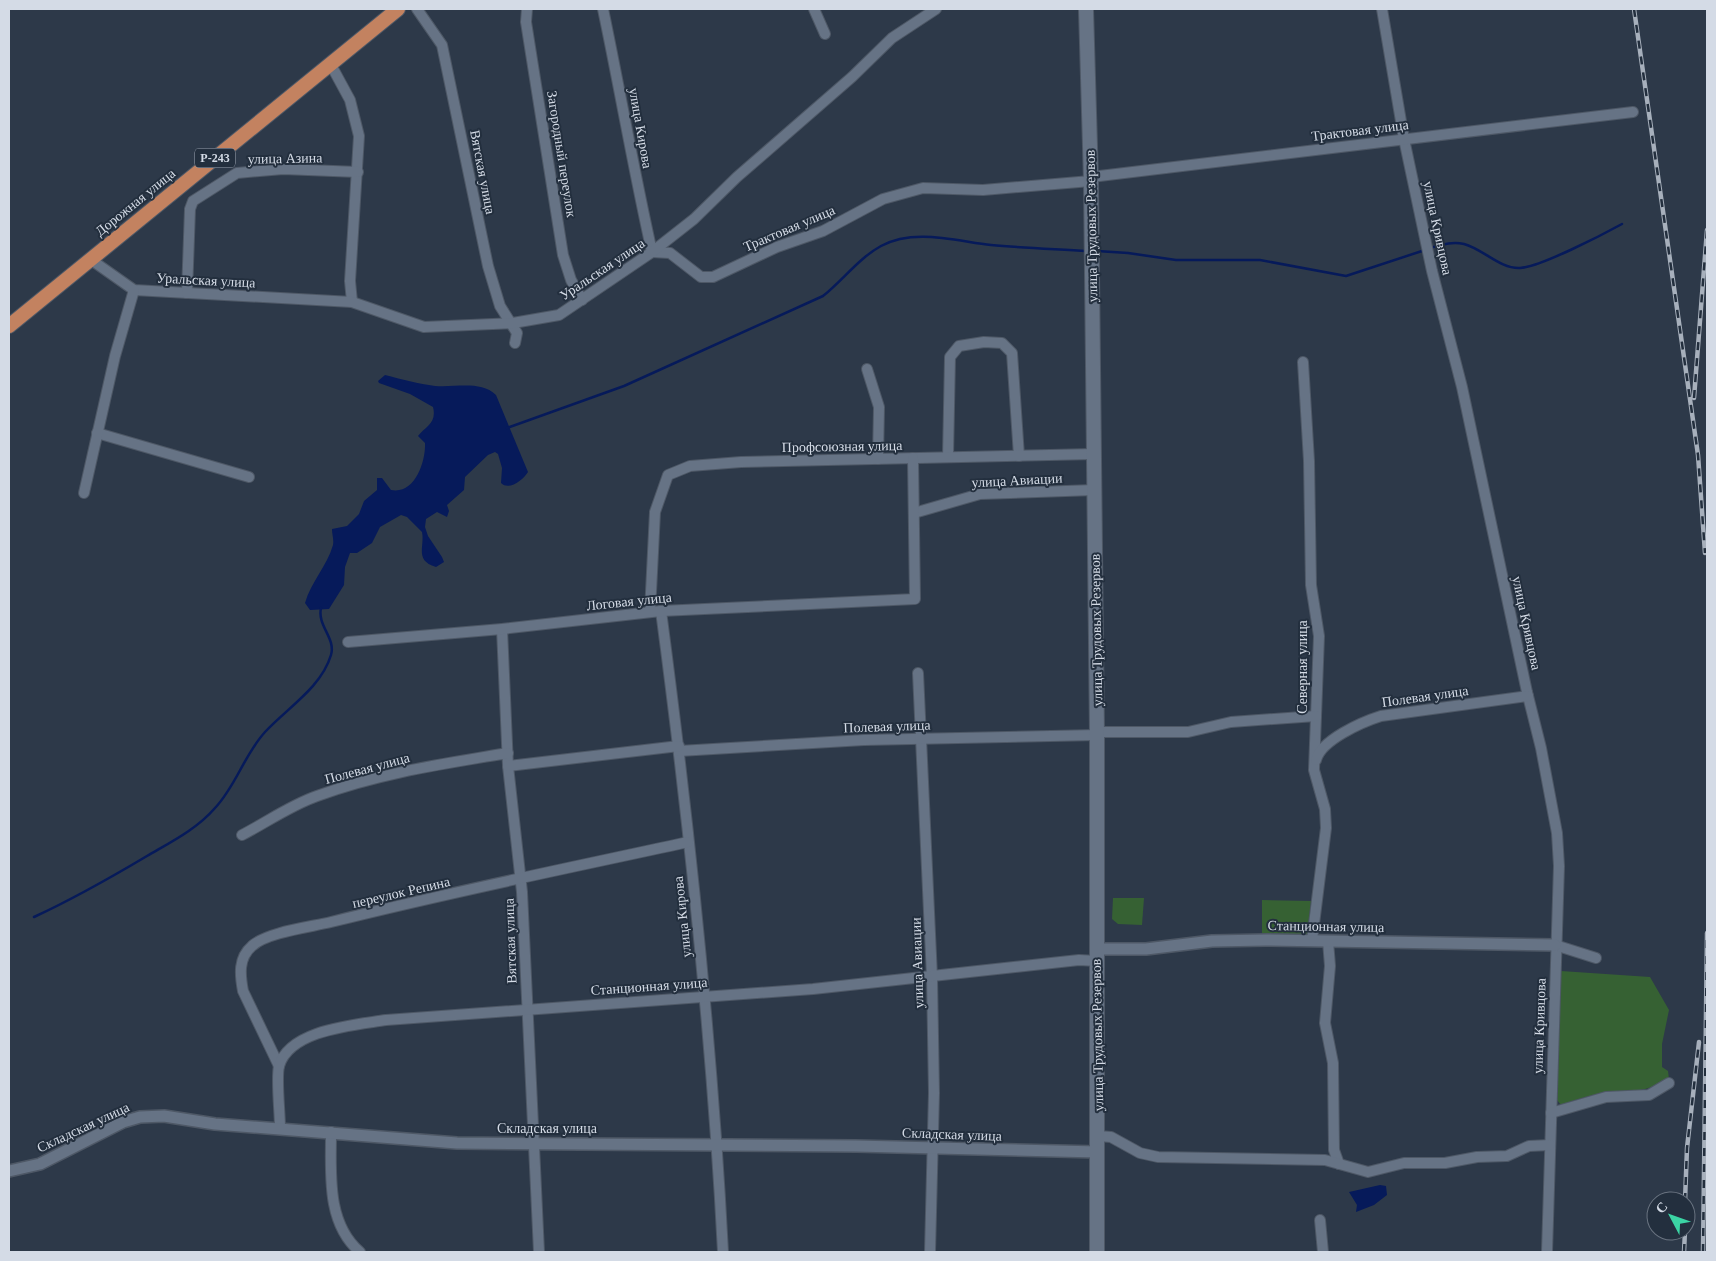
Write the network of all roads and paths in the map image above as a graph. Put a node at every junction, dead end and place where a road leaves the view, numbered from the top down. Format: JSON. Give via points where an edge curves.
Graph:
{"nodes":[{"id":1,"x":398,"y":9,"type":"edge"},
{"id":2,"x":417,"y":9,"type":"edge"},
{"id":3,"x":527,"y":9,"type":"edge"},
{"id":4,"x":603,"y":9,"type":"edge"},
{"id":5,"x":814,"y":9,"type":"edge"},
{"id":6,"x":936,"y":9,"type":"edge"},
{"id":7,"x":1086,"y":9,"type":"edge"},
{"id":8,"x":1382,"y":9,"type":"edge"},
{"id":9,"x":825,"y":34,"type":"dead end"},
{"id":10,"x":331,"y":65,"type":"junction"},
{"id":11,"x":1633,"y":112,"type":"dead end"},
{"id":12,"x":1404,"y":139,"type":"junction"},
{"id":13,"x":358,"y":172,"type":"junction"},
{"id":14,"x":1091,"y":179,"type":"junction"},
{"id":15,"x":181,"y":185,"type":"junction"},
{"id":16,"x":193,"y":201,"type":"junction"},
{"id":17,"x":652,"y":252,"type":"junction"},
{"id":18,"x":90,"y":259,"type":"junction"},
{"id":19,"x":134,"y":290,"type":"junction"},
{"id":20,"x":187,"y":293,"type":"junction"},
{"id":21,"x":582,"y":300,"type":"junction"},
{"id":22,"x":352,"y":302,"type":"junction"},
{"id":23,"x":513,"y":323,"type":"junction"},
{"id":24,"x":9,"y":326,"type":"edge"},
{"id":25,"x":515,"y":343,"type":"dead end"},
{"id":26,"x":1303,"y":362,"type":"dead end"},
{"id":27,"x":868,"y":369,"type":"dead end"},
{"id":28,"x":96,"y":433,"type":"junction"},
{"id":29,"x":1094,"y":454,"type":"junction"},
{"id":30,"x":1019,"y":456,"type":"junction"},
{"id":31,"x":948,"y":457,"type":"junction"},
{"id":32,"x":913,"y":458,"type":"junction"},
{"id":33,"x":878,"y":459,"type":"junction"},
{"id":34,"x":668,"y":475,"type":"joint"},
{"id":35,"x":249,"y":477,"type":"dead end"},
{"id":36,"x":1094,"y":490,"type":"junction"},
{"id":37,"x":84,"y":493,"type":"dead end"},
{"id":38,"x":914,"y":513,"type":"junction"},
{"id":39,"x":655,"y":611,"type":"junction"},
{"id":40,"x":502,"y":629,"type":"junction"},
{"id":41,"x":348,"y":642,"type":"dead end"},
{"id":42,"x":918,"y":673,"type":"dead end"},
{"id":43,"x":1528,"y":696,"type":"junction"},
{"id":44,"x":1316,"y":716,"type":"junction"},
{"id":45,"x":1097,"y":734,"type":"junction"},
{"id":46,"x":920,"y":739,"type":"junction"},
{"id":47,"x":679,"y":748,"type":"junction"},
{"id":48,"x":508,"y":753,"type":"junction"},
{"id":49,"x":1315,"y":764,"type":"junction"},
{"id":50,"x":508,"y":766,"type":"junction"},
{"id":51,"x":242,"y":835,"type":"dead end"},
{"id":52,"x":688,"y":842,"type":"junction"},
{"id":53,"x":521,"y":879,"type":"junction"},
{"id":54,"x":1312,"y":940,"type":"junction"},
{"id":55,"x":1328,"y":941,"type":"junction"},
{"id":56,"x":1555,"y":945,"type":"junction"},
{"id":57,"x":1096,"y":955,"type":"junction"},
{"id":58,"x":1596,"y":958,"type":"dead end"},
{"id":59,"x":932,"y":978,"type":"junction"},
{"id":60,"x":703,"y":997,"type":"junction"},
{"id":61,"x":526,"y":1010,"type":"junction"},
{"id":62,"x":279,"y":1066,"type":"junction"},
{"id":63,"x":1669,"y":1083,"type":"dead end"},
{"id":64,"x":1551,"y":1113,"type":"junction"},
{"id":65,"x":280,"y":1128,"type":"junction"},
{"id":66,"x":330,"y":1132,"type":"junction"},
{"id":67,"x":1098,"y":1136,"type":"junction"},
{"id":68,"x":532,"y":1143,"type":"junction"},
{"id":69,"x":1550,"y":1144,"type":"junction"},
{"id":70,"x":718,"y":1145,"type":"junction"},
{"id":71,"x":931,"y":1149,"type":"junction"},
{"id":72,"x":1098,"y":1152,"type":"junction"},
{"id":73,"x":1339,"y":1164,"type":"junction"},
{"id":74,"x":9,"y":1171,"type":"edge"},
{"id":75,"x":1320,"y":1220,"type":"dead end"},
{"id":76,"x":360,"y":1252,"type":"edge"},
{"id":77,"x":539,"y":1252,"type":"edge"},
{"id":78,"x":723,"y":1252,"type":"edge"},
{"id":79,"x":930,"y":1252,"type":"edge"},
{"id":80,"x":1097,"y":1252,"type":"edge"},
{"id":81,"x":1323,"y":1252,"type":"edge"},
{"id":82,"x":1547,"y":1252,"type":"edge"}],
"edges":[{"from":1,"to":10,"type":"highway","name":"Дорожная улица","number":"Р-243"},
{"from":2,"to":23,"type":"street","name":"Вятская улица","via":[[442,44],[488,266],[500,306]]},
{"from":3,"to":21,"type":"street","name":"Загородный переулок","via":[[526,22],[564,255]]},
{"from":4,"to":17,"type":"street","name":"улица Кирова"},
{"from":5,"to":9,"type":"street"},
{"from":6,"to":17,"type":"street","name":"Уральская улица","via":[[892,38],[694,219]]},
{"from":7,"to":14,"type":"main road","name":"улица Трудовых Резервов"},
{"from":8,"to":12,"type":"street","name":"улица Кривцова"},
{"from":10,"to":13,"type":"street","via":[[356,118]]},
{"from":10,"to":15,"type":"highway","name":"Дорожная улица","number":"Р-243"},
{"from":11,"to":12,"type":"street","name":"Трактовая улица"},
{"from":12,"to":14,"type":"street","name":"Трактовая улица"},
{"from":12,"to":43,"type":"street","name":"улица Кривцова","via":[[1464,397]]},
{"from":13,"to":16,"type":"street","name":"улица Азина","via":[[251,170],[232,176]]},
{"from":13,"to":22,"type":"street","via":[[350,281]]},
{"from":14,"to":17,"type":"street","name":"Трактовая улица","via":[[983,190],[923,188],[883,199],[823,232],[777,247],[713,277],[701,277],[670,253]]},
{"from":14,"to":29,"type":"main road","name":"улица Трудовых Резервов"},
{"from":15,"to":16,"type":"street"},
{"from":15,"to":18,"type":"highway","name":"Дорожная улица","number":"Р-243"},
{"from":16,"to":20,"type":"street"},
{"from":17,"to":21,"type":"street","name":"Уральская улица"},
{"from":18,"to":19,"type":"street"},
{"from":18,"to":24,"type":"highway","name":"Дорожная улица","number":"Р-243"},
{"from":19,"to":20,"type":"street","name":"Уральская улица"},
{"from":19,"to":28,"type":"street"},
{"from":20,"to":22,"type":"street","name":"Уральская улица"},
{"from":21,"to":23,"type":"street","name":"Уральская улица","via":[[559,315]]},
{"from":22,"to":23,"type":"street","name":"Уральская улица","via":[[424,327]]},
{"from":23,"to":25,"type":"street","name":"Вятская улица","via":[[517,333]]},
{"from":26,"to":44,"type":"street","name":"Северная улица","via":[[1311,585],[1319,636]]},
{"from":27,"to":33,"type":"street","via":[[879,407]]},
{"from":28,"to":35,"type":"street"},
{"from":28,"to":37,"type":"street"},
{"from":29,"to":30,"type":"street","name":"Профсоюзная улица"},
{"from":29,"to":36,"type":"main road","name":"улица Трудовых Резервов"},
{"from":30,"to":31,"type":"street","name":"Профсоюзная улица"},
{"from":30,"to":31,"type":"street","via":[[1012,353],[1002,343],[984,342],[959,346],[950,356]]},
{"from":31,"to":32,"type":"street","name":"Профсоюзная улица"},
{"from":32,"to":33,"type":"street","name":"Профсоюзная улица"},
{"from":32,"to":38,"type":"street"},
{"from":33,"to":34,"type":"street","name":"Профсоюзная улица","via":[[733,462],[690,466]]},
{"from":34,"to":39,"type":"street","name":"улица Кирова","via":[[655,512]]},
{"from":36,"to":38,"type":"street","name":"улица Авиации","via":[[980,494]]},
{"from":36,"to":45,"type":"main road","name":"улица Трудовых Резервов"},
{"from":38,"to":39,"type":"street","name":"Логовая улица","via":[[915,599]]},
{"from":39,"to":40,"type":"street","name":"Логовая улица"},
{"from":39,"to":47,"type":"street","name":"улица Кирова"},
{"from":40,"to":41,"type":"street","name":"Логовая улица"},
{"from":40,"to":48,"type":"street","name":"Вятская улица"},
{"from":42,"to":46,"type":"street","name":"улица Авиации"},
{"from":43,"to":49,"type":"street","name":"Полевая улица","via":[[1381,716],[1362,722],[1319,751]]},
{"from":43,"to":56,"type":"street","name":"улица Кривцова","via":[[1542,748],[1557,832],[1559,866]]},
{"from":44,"to":45,"type":"street","name":"Полевая улица","via":[[1231,722],[1188,732]]},
{"from":44,"to":49,"type":"street","name":"Северная улица"},
{"from":45,"to":46,"type":"street","name":"Полевая улица"},
{"from":45,"to":57,"type":"main road","name":"улица Трудовых Резервов"},
{"from":46,"to":47,"type":"street","name":"Полевая улица"},
{"from":46,"to":59,"type":"street","name":"улица Авиации"},
{"from":47,"to":50,"type":"street","name":"Полевая улица"},
{"from":47,"to":52,"type":"street","name":"улица Кирова"},
{"from":48,"to":50,"type":"street","name":"Вятская улица"},
{"from":48,"to":51,"type":"street","name":"Полевая улица","via":[[397,773],[351,785],[297,805]]},
{"from":49,"to":54,"type":"street","name":"Северная улица","via":[[1326,828]]},
{"from":50,"to":53,"type":"street","name":"Вятская улица"},
{"from":52,"to":53,"type":"street","name":"переулок Репина"},
{"from":52,"to":60,"type":"street","name":"улица Кирова"},
{"from":53,"to":61,"type":"street","name":"Вятская улица"},
{"from":53,"to":62,"type":"street","name":"переулок Репина","via":[[347,918],[267,938],[252,946],[245,953],[240,967],[240,980]]},
{"from":54,"to":55,"type":"street","name":"Станционная улица"},
{"from":54,"to":57,"type":"street","name":"Станционная улица","via":[[1212,941]]},
{"from":55,"to":56,"type":"street","name":"Станционная улица"},
{"from":55,"to":73,"type":"street","via":[[1330,966],[1325,1023],[1333,1063],[1334,1150]]},
{"from":56,"to":58,"type":"street"},
{"from":56,"to":64,"type":"street","name":"улица Кривцова"},
{"from":57,"to":59,"type":"street","name":"Станционная улица","via":[[1079,960]]},
{"from":57,"to":67,"type":"main road","name":"улица Трудовых Резервов"},
{"from":59,"to":60,"type":"street","name":"Станционная улица"},
{"from":59,"to":71,"type":"street","name":"улица Авиации","via":[[934,1093]]},
{"from":60,"to":61,"type":"street","name":"Станционная улица"},
{"from":60,"to":70,"type":"street","name":"улица Кирова"},
{"from":61,"to":62,"type":"street","name":"Станционная улица","via":[[386,1020],[330,1029],[296,1044]]},
{"from":61,"to":68,"type":"street","name":"Вятская улица"},
{"from":62,"to":65,"type":"street"},
{"from":63,"to":64,"type":"street","via":[[1648,1095],[1606,1097]]},
{"from":64,"to":69,"type":"street","name":"улица Кривцова"},
{"from":65,"to":66,"type":"street","name":"Складская улица"},
{"from":65,"to":74,"type":"street","name":"Складская улица","via":[[215,1124],[164,1116],[140,1117],[123,1122],[40,1164]]},
{"from":66,"to":68,"type":"street","name":"Складская улица","via":[[457,1143]]},
{"from":66,"to":76,"type":"street","via":[[337,1220],[346,1238]]},
{"from":67,"to":72,"type":"main road","name":"улица Трудовых Резервов"},
{"from":67,"to":73,"type":"street","via":[[1111,1137],[1140,1153],[1158,1157],[1325,1160]]},
{"from":68,"to":70,"type":"street","name":"Складская улица"},
{"from":68,"to":77,"type":"street","name":"Вятская улица"},
{"from":69,"to":73,"type":"street","via":[[1529,1146],[1508,1156],[1446,1163],[1404,1163],[1368,1172]]},
{"from":69,"to":82,"type":"street","name":"улица Кривцова"},
{"from":70,"to":71,"type":"street","name":"Складская улица"},
{"from":70,"to":78,"type":"street","name":"улица Кирова"},
{"from":71,"to":72,"type":"street","name":"Складская улица"},
{"from":71,"to":79,"type":"street","name":"улица Авиации"},
{"from":72,"to":80,"type":"main road","name":"улица Трудовых Резервов"},
{"from":75,"to":81,"type":"street"}]}
